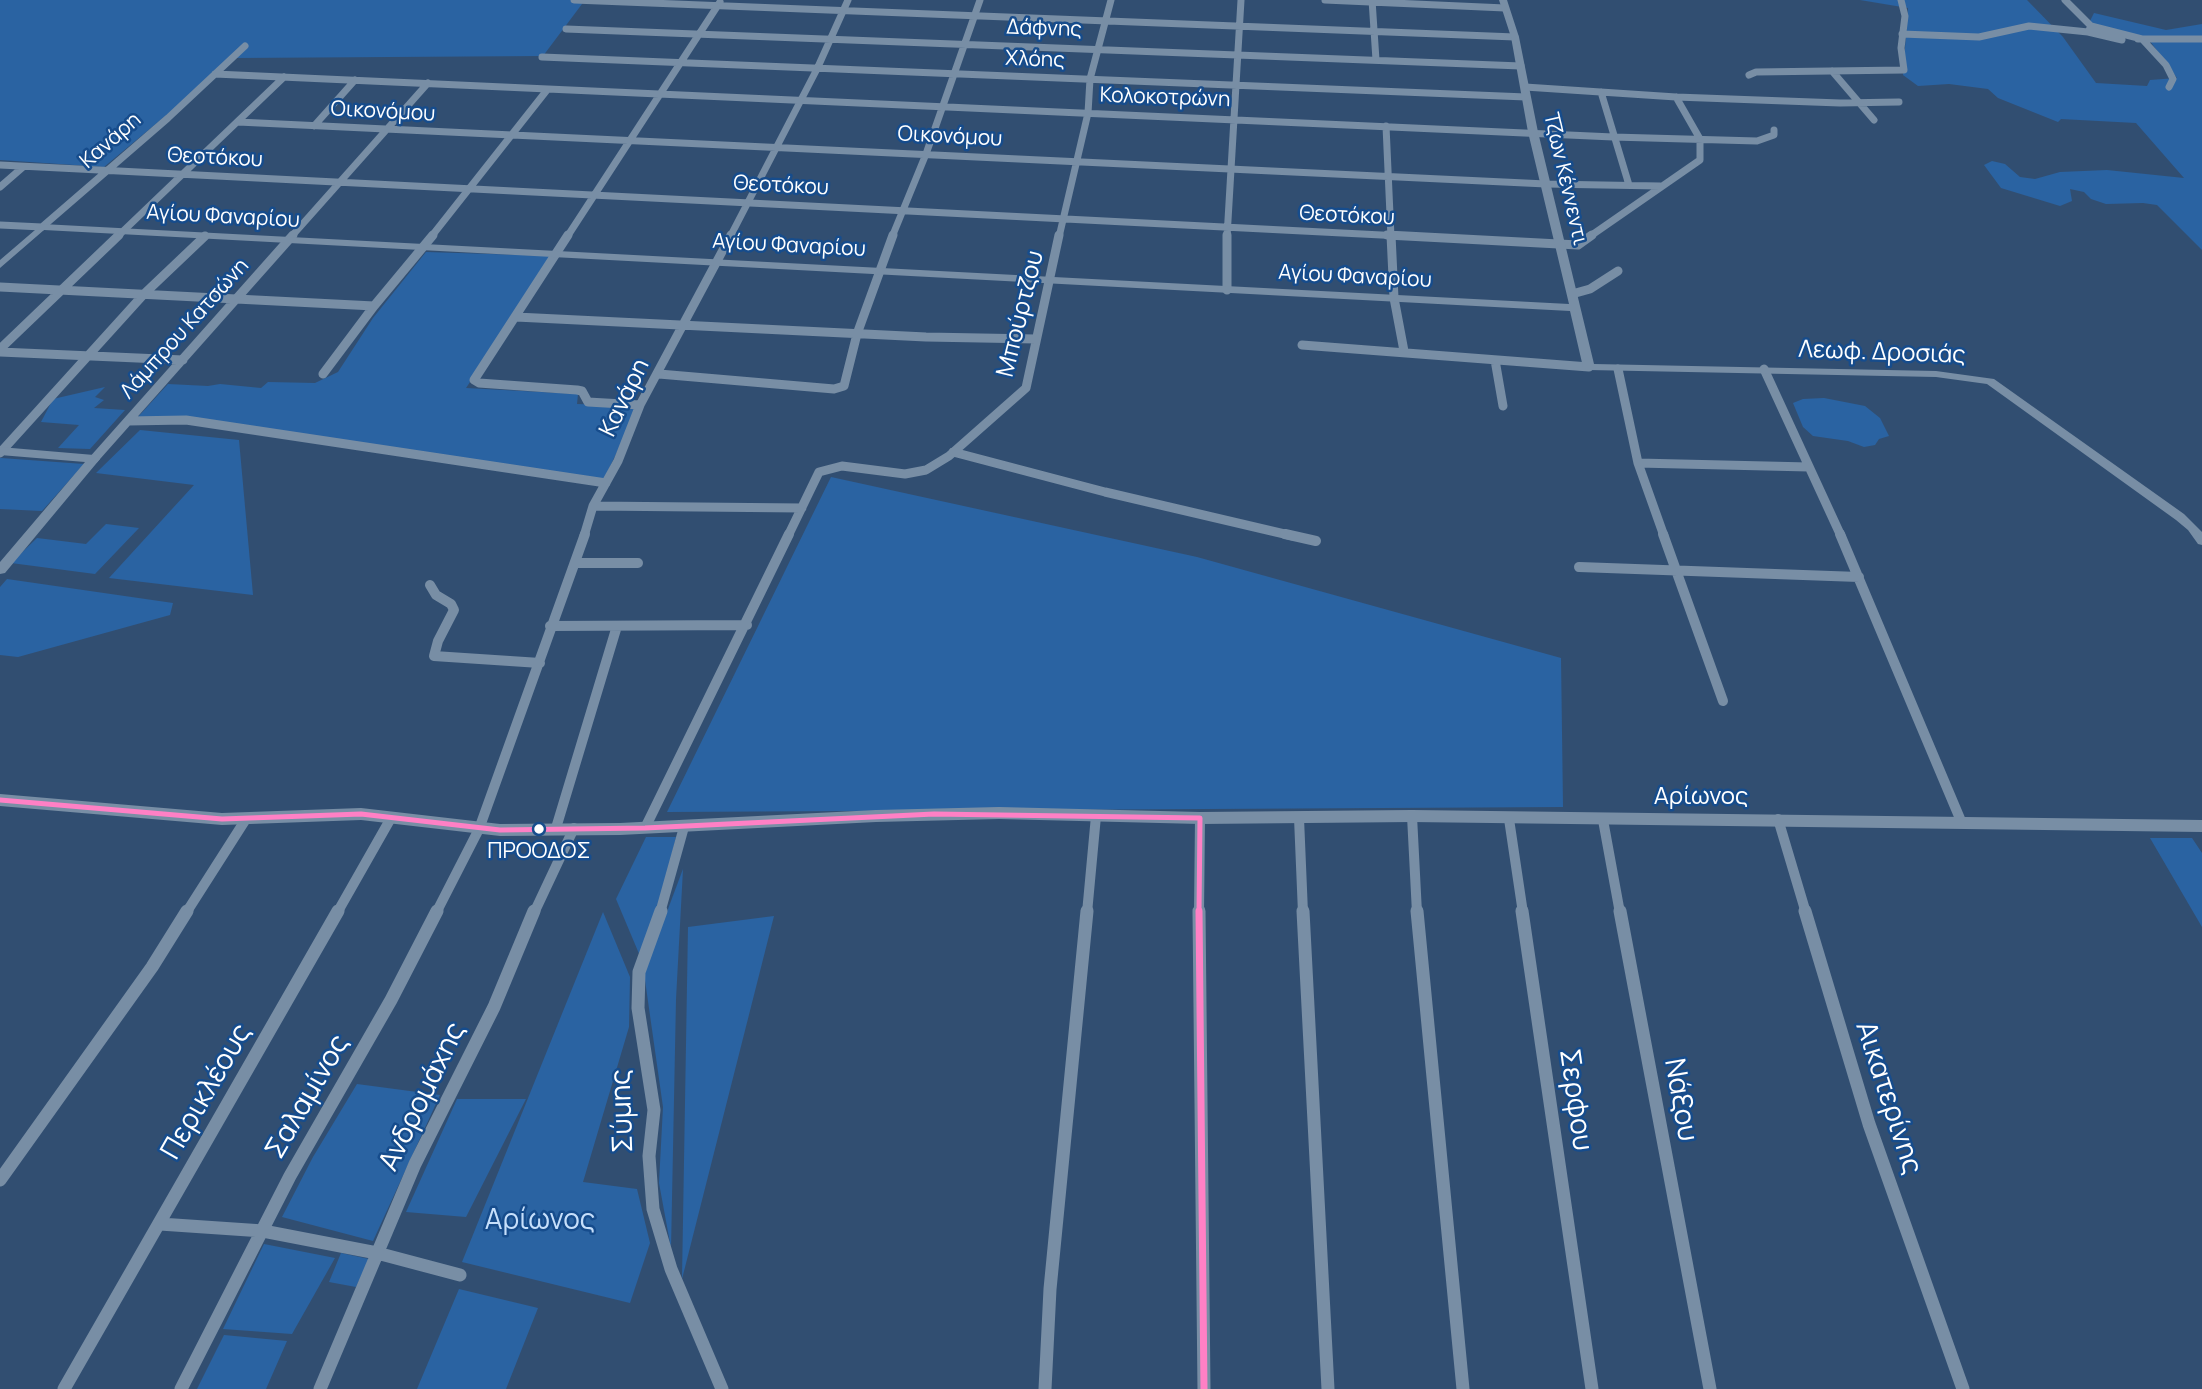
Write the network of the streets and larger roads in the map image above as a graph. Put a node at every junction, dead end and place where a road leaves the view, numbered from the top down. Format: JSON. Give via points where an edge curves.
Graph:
{"nodes":[{"id":1,"x":574,"y":0,"type":"edge"},
{"id":2,"x":848,"y":0,"type":"edge"},
{"id":3,"x":980,"y":0,"type":"edge"},
{"id":4,"x":1111,"y":0,"type":"edge"},
{"id":5,"x":1241,"y":0,"type":"edge"},
{"id":6,"x":1325,"y":0,"type":"edge"},
{"id":7,"x":1901,"y":0,"type":"edge"},
{"id":8,"x":2065,"y":0,"type":"edge"},
{"id":9,"x":1372,"y":1,"type":"edge"},
{"id":10,"x":720,"y":3,"type":"edge"},
{"id":11,"x":1504,"y":4,"type":"edge"},
{"id":12,"x":845,"y":10,"type":"junction"},
{"id":13,"x":974,"y":14,"type":"junction"},
{"id":14,"x":1107,"y":19,"type":"junction"},
{"id":15,"x":1239,"y":24,"type":"junction"},
{"id":16,"x":566,"y":29,"type":"dead end"},
{"id":17,"x":2090,"y":29,"type":"junction"},
{"id":18,"x":1376,"y":30,"type":"junction"},
{"id":19,"x":700,"y":33,"type":"junction"},
{"id":20,"x":1902,"y":34,"type":"junction"},
{"id":21,"x":1515,"y":37,"type":"junction"},
{"id":22,"x":830,"y":38,"type":"junction"},
{"id":23,"x":2142,"y":39,"type":"junction"},
{"id":24,"x":2202,"y":39,"type":"edge"},
{"id":25,"x":964,"y":44,"type":"junction"},
{"id":26,"x":245,"y":46,"type":"dead end"},
{"id":27,"x":1099,"y":48,"type":"junction"},
{"id":28,"x":1237,"y":54,"type":"junction"},
{"id":29,"x":542,"y":57,"type":"dead end"},
{"id":30,"x":1376,"y":60,"type":"junction"},
{"id":31,"x":680,"y":63,"type":"junction"},
{"id":32,"x":1521,"y":66,"type":"junction"},
{"id":33,"x":817,"y":69,"type":"junction"},
{"id":34,"x":1832,"y":71,"type":"junction"},
{"id":35,"x":215,"y":74,"type":"junction"},
{"id":36,"x":953,"y":74,"type":"junction"},
{"id":37,"x":1749,"y":75,"type":"dead end"},
{"id":38,"x":284,"y":77,"type":"junction"},
{"id":39,"x":1090,"y":79,"type":"junction"},
{"id":40,"x":355,"y":80,"type":"junction"},
{"id":41,"x":428,"y":83,"type":"junction"},
{"id":42,"x":1235,"y":85,"type":"junction"},
{"id":43,"x":2169,"y":87,"type":"dead end"},
{"id":44,"x":547,"y":90,"type":"junction"},
{"id":45,"x":1525,"y":92,"type":"junction"},
{"id":46,"x":1601,"y":92,"type":"junction"},
{"id":47,"x":659,"y":94,"type":"junction"},
{"id":48,"x":1676,"y":97,"type":"junction"},
{"id":49,"x":800,"y":101,"type":"junction"},
{"id":50,"x":1899,"y":102,"type":"dead end"},
{"id":51,"x":1861,"y":103,"type":"junction"},
{"id":52,"x":942,"y":107,"type":"junction"},
{"id":53,"x":1088,"y":113,"type":"junction"},
{"id":54,"x":1233,"y":118,"type":"junction"},
{"id":55,"x":1874,"y":120,"type":"dead end"},
{"id":56,"x":238,"y":122,"type":"junction"},
{"id":57,"x":314,"y":126,"type":"junction"},
{"id":58,"x":1386,"y":126,"type":"junction"},
{"id":59,"x":388,"y":129,"type":"junction"},
{"id":60,"x":1774,"y":130,"type":"dead end"},
{"id":61,"x":1533,"y":132,"type":"junction"},
{"id":62,"x":510,"y":136,"type":"junction"},
{"id":63,"x":1613,"y":137,"type":"junction"},
{"id":64,"x":1700,"y":139,"type":"junction"},
{"id":65,"x":631,"y":141,"type":"junction"},
{"id":66,"x":777,"y":147,"type":"junction"},
{"id":67,"x":926,"y":154,"type":"junction"},
{"id":68,"x":1074,"y":161,"type":"junction"},
{"id":69,"x":0,"y":166,"type":"edge"},
{"id":70,"x":23,"y":167,"type":"junction"},
{"id":71,"x":1230,"y":168,"type":"junction"},
{"id":72,"x":105,"y":171,"type":"junction"},
{"id":73,"x":183,"y":174,"type":"junction"},
{"id":74,"x":1388,"y":176,"type":"junction"},
{"id":75,"x":340,"y":183,"type":"junction"},
{"id":76,"x":1546,"y":184,"type":"junction"},
{"id":77,"x":1629,"y":185,"type":"junction"},
{"id":78,"x":1660,"y":186,"type":"junction"},
{"id":79,"x":0,"y":187,"type":"edge"},
{"id":80,"x":471,"y":189,"type":"junction"},
{"id":81,"x":594,"y":194,"type":"junction"},
{"id":82,"x":750,"y":202,"type":"junction"},
{"id":83,"x":902,"y":211,"type":"junction"},
{"id":84,"x":1064,"y":220,"type":"junction"},
{"id":85,"x":0,"y":225,"type":"edge"},
{"id":86,"x":42,"y":227,"type":"junction"},
{"id":87,"x":1229,"y":227,"type":"junction"},
{"id":88,"x":125,"y":231,"type":"junction"},
{"id":89,"x":205,"y":236,"type":"junction"},
{"id":90,"x":1390,"y":236,"type":"junction"},
{"id":91,"x":289,"y":240,"type":"junction"},
{"id":92,"x":1560,"y":244,"type":"junction"},
{"id":93,"x":425,"y":248,"type":"junction"},
{"id":94,"x":558,"y":254,"type":"junction"},
{"id":95,"x":716,"y":262,"type":"junction"},
{"id":96,"x":0,"y":265,"type":"edge"},
{"id":97,"x":880,"y":270,"type":"junction"},
{"id":98,"x":1618,"y":271,"type":"dead end"},
{"id":99,"x":1051,"y":281,"type":"junction"},
{"id":100,"x":0,"y":287,"type":"edge"},
{"id":101,"x":65,"y":289,"type":"junction"},
{"id":102,"x":1227,"y":290,"type":"junction"},
{"id":103,"x":1572,"y":294,"type":"junction"},
{"id":104,"x":144,"y":295,"type":"junction"},
{"id":105,"x":1394,"y":298,"type":"junction"},
{"id":106,"x":237,"y":299,"type":"junction"},
{"id":107,"x":374,"y":306,"type":"junction"},
{"id":108,"x":1575,"y":308,"type":"junction"},
{"id":109,"x":516,"y":317,"type":"junction"},
{"id":110,"x":684,"y":325,"type":"junction"},
{"id":111,"x":857,"y":334,"type":"junction"},
{"id":112,"x":1036,"y":339,"type":"junction"},
{"id":113,"x":1302,"y":345,"type":"dead end"},
{"id":114,"x":0,"y":350,"type":"edge"},
{"id":115,"x":1404,"y":351,"type":"junction"},
{"id":116,"x":87,"y":357,"type":"junction"},
{"id":117,"x":183,"y":360,"type":"junction"},
{"id":118,"x":1495,"y":360,"type":"junction"},
{"id":119,"x":1589,"y":367,"type":"junction"},
{"id":120,"x":1618,"y":369,"type":"junction"},
{"id":121,"x":1764,"y":369,"type":"junction"},
{"id":122,"x":323,"y":374,"type":"dead end"},
{"id":123,"x":659,"y":374,"type":"junction"},
{"id":124,"x":640,"y":405,"type":"junction"},
{"id":125,"x":1503,"y":406,"type":"dead end"},
{"id":126,"x":128,"y":421,"type":"junction"},
{"id":127,"x":1,"y":452,"type":"edge"},
{"id":128,"x":953,"y":452,"type":"junction"},
{"id":129,"x":94,"y":459,"type":"junction"},
{"id":130,"x":1638,"y":463,"type":"junction"},
{"id":131,"x":1809,"y":467,"type":"junction"},
{"id":132,"x":606,"y":483,"type":"junction"},
{"id":133,"x":593,"y":506,"type":"junction"},
{"id":134,"x":802,"y":508,"type":"junction"},
{"id":135,"x":2197,"y":526,"type":"edge"},
{"id":136,"x":1316,"y":541,"type":"dead end"},
{"id":137,"x":2202,"y":541,"type":"edge"},
{"id":138,"x":576,"y":563,"type":"junction"},
{"id":139,"x":638,"y":563,"type":"dead end"},
{"id":140,"x":1578,"y":567,"type":"dead end"},
{"id":141,"x":0,"y":570,"type":"edge"},
{"id":142,"x":1679,"y":571,"type":"junction"},
{"id":143,"x":1859,"y":577,"type":"junction"},
{"id":144,"x":430,"y":585,"type":"dead end"},
{"id":145,"x":747,"y":625,"type":"junction"},
{"id":146,"x":550,"y":626,"type":"junction"},
{"id":147,"x":617,"y":626,"type":"junction"},
{"id":148,"x":540,"y":663,"type":"junction"},
{"id":149,"x":1723,"y":701,"type":"dead end"},
{"id":150,"x":0,"y":800,"type":"edge"},
{"id":151,"x":1096,"y":816,"type":"junction"},
{"id":152,"x":1412,"y":816,"type":"junction"},
{"id":153,"x":390,"y":818,"type":"junction"},
{"id":154,"x":1200,"y":818,"type":"junction"},
{"id":155,"x":1300,"y":818,"type":"junction"},
{"id":156,"x":246,"y":819,"type":"junction"},
{"id":157,"x":1508,"y":819,"type":"junction"},
{"id":158,"x":1778,"y":819,"type":"junction"},
{"id":159,"x":1602,"y":820,"type":"junction"},
{"id":160,"x":1961,"y":821,"type":"junction"},
{"id":161,"x":2202,"y":826,"type":"edge"},
{"id":162,"x":684,"y":827,"type":"junction"},
{"id":163,"x":556,"y":828,"type":"junction"},
{"id":164,"x":574,"y":828,"type":"junction"},
{"id":165,"x":645,"y":828,"type":"junction"},
{"id":166,"x":479,"y":830,"type":"junction"},
{"id":167,"x":0,"y":1180,"type":"edge"},
{"id":168,"x":160,"y":1224,"type":"junction"},
{"id":169,"x":263,"y":1231,"type":"junction"},
{"id":170,"x":377,"y":1253,"type":"junction"},
{"id":171,"x":460,"y":1275,"type":"dead end"},
{"id":172,"x":64,"y":1389,"type":"edge"},
{"id":173,"x":181,"y":1389,"type":"edge"},
{"id":174,"x":320,"y":1389,"type":"edge"},
{"id":175,"x":722,"y":1389,"type":"edge"},
{"id":176,"x":1045,"y":1389,"type":"edge"},
{"id":177,"x":1204,"y":1389,"type":"edge"},
{"id":178,"x":1328,"y":1389,"type":"edge"},
{"id":179,"x":1463,"y":1389,"type":"edge"},
{"id":180,"x":1592,"y":1389,"type":"edge"},
{"id":181,"x":1710,"y":1389,"type":"edge"},
{"id":182,"x":1963,"y":1389,"type":"edge"}],
"edges":[{"from":1,"to":10,"type":"street"},
{"from":2,"to":12,"type":"street","name":"Κανάρη"},
{"from":3,"to":13,"type":"street"},
{"from":4,"to":14,"type":"street","name":"Μπούρτζου"},
{"from":5,"to":15,"type":"street"},
{"from":6,"to":9,"type":"street"},
{"from":7,"to":20,"type":"street","via":[[1905,16]]},
{"from":8,"to":17,"type":"street"},
{"from":9,"to":11,"type":"street"},
{"from":9,"to":18,"type":"street"},
{"from":10,"to":12,"type":"street"},
{"from":10,"to":19,"type":"street"},
{"from":11,"to":21,"type":"street","name":"Τζων Κέννεντι"},
{"from":12,"to":13,"type":"street"},
{"from":12,"to":22,"type":"street","name":"Κανάρη"},
{"from":13,"to":14,"type":"street"},
{"from":13,"to":25,"type":"street"},
{"from":14,"to":15,"type":"street"},
{"from":14,"to":27,"type":"street","name":"Μπούρτζου"},
{"from":15,"to":18,"type":"street"},
{"from":15,"to":28,"type":"street"},
{"from":16,"to":19,"type":"street","name":"Δάφνης"},
{"from":17,"to":20,"type":"street","via":[[2029,26],[1979,37]]},
{"from":17,"to":23,"type":"street","via":[[2096,36]]},
{"from":18,"to":21,"type":"street"},
{"from":18,"to":30,"type":"street"},
{"from":19,"to":22,"type":"street","name":"Δάφνης"},
{"from":19,"to":31,"type":"street"},
{"from":20,"to":34,"type":"street","via":[[1904,71]]},
{"from":21,"to":32,"type":"street","name":"Τζων Κέννεντι"},
{"from":22,"to":25,"type":"street","name":"Δάφνης"},
{"from":22,"to":33,"type":"street","name":"Κανάρη"},
{"from":23,"to":24,"type":"street"},
{"from":23,"to":43,"type":"street","via":[[2166,65],[2172,79]]},
{"from":25,"to":27,"type":"street","name":"Δάφνης"},
{"from":25,"to":36,"type":"street"},
{"from":26,"to":35,"type":"street","name":"Κανάρη"},
{"from":27,"to":28,"type":"street","name":"Δάφνης"},
{"from":27,"to":39,"type":"street","name":"Μπούρτζου"},
{"from":28,"to":30,"type":"street","name":"Δάφνης"},
{"from":28,"to":42,"type":"street"},
{"from":29,"to":31,"type":"street","name":"Χλόης"},
{"from":30,"to":32,"type":"street","name":"Δάφνης"},
{"from":31,"to":33,"type":"street","name":"Χλόης"},
{"from":31,"to":47,"type":"street"},
{"from":32,"to":45,"type":"street","name":"Τζων Κέννεντι"},
{"from":33,"to":36,"type":"street","name":"Χλόης"},
{"from":33,"to":49,"type":"street","name":"Κανάρη"},
{"from":34,"to":37,"type":"street"},
{"from":34,"to":51,"type":"street"},
{"from":35,"to":38,"type":"street","name":"Κολοκοτρώνη"},
{"from":35,"to":72,"type":"street","name":"Κανάρη"},
{"from":36,"to":39,"type":"street","name":"Χλόης"},
{"from":36,"to":52,"type":"street"},
{"from":38,"to":40,"type":"street","name":"Κολοκοτρώνη"},
{"from":38,"to":56,"type":"street"},
{"from":39,"to":42,"type":"street","name":"Χλόης"},
{"from":39,"to":53,"type":"street","name":"Μπούρτζου"},
{"from":40,"to":41,"type":"street","name":"Κολοκοτρώνη"},
{"from":40,"to":57,"type":"street"},
{"from":41,"to":44,"type":"street","name":"Κολοκοτρώνη"},
{"from":41,"to":59,"type":"street","name":"Λάμπρου Κατσώνη"},
{"from":42,"to":45,"type":"street","name":"Χλόης"},
{"from":42,"to":54,"type":"street"},
{"from":44,"to":47,"type":"street","name":"Κολοκοτρώνη"},
{"from":44,"to":62,"type":"street"},
{"from":45,"to":46,"type":"street","name":"Χλόης"},
{"from":45,"to":61,"type":"street","name":"Τζων Κέννεντι"},
{"from":46,"to":48,"type":"street","name":"Χλόης"},
{"from":46,"to":63,"type":"street"},
{"from":47,"to":49,"type":"street","name":"Κολοκοτρώνη"},
{"from":47,"to":65,"type":"street"},
{"from":48,"to":51,"type":"street","name":"Χλόης"},
{"from":48,"to":64,"type":"street"},
{"from":49,"to":52,"type":"street","name":"Κολοκοτρώνη"},
{"from":49,"to":66,"type":"street","name":"Κανάρη"},
{"from":50,"to":51,"type":"street","name":"Χλόης"},
{"from":51,"to":55,"type":"street"},
{"from":52,"to":53,"type":"street","name":"Κολοκοτρώνη"},
{"from":52,"to":67,"type":"street"},
{"from":53,"to":54,"type":"street","name":"Κολοκοτρώνη"},
{"from":53,"to":68,"type":"street","name":"Μπούρτζου"},
{"from":54,"to":58,"type":"street","name":"Κολοκοτρώνη"},
{"from":54,"to":71,"type":"street"},
{"from":56,"to":57,"type":"street","name":"Οικονόμου"},
{"from":56,"to":73,"type":"street"},
{"from":57,"to":59,"type":"street","name":"Οικονόμου"},
{"from":58,"to":61,"type":"street","name":"Κολοκοτρώνη"},
{"from":58,"to":74,"type":"street"},
{"from":59,"to":62,"type":"street","name":"Οικονόμου"},
{"from":59,"to":75,"type":"street","name":"Λάμπρου Κατσώνη"},
{"from":60,"to":64,"type":"street","name":"Κολοκοτρώνη","via":[[1774,135],[1757,141]]},
{"from":61,"to":63,"type":"street","name":"Κολοκοτρώνη"},
{"from":61,"to":76,"type":"street","name":"Τζων Κέννεντι"},
{"from":62,"to":65,"type":"street","name":"Οικονόμου"},
{"from":62,"to":80,"type":"street"},
{"from":63,"to":64,"type":"street","name":"Κολοκοτρώνη"},
{"from":63,"to":77,"type":"street"},
{"from":64,"to":78,"type":"street","name":"Θεοτόκου","via":[[1700,160]]},
{"from":65,"to":66,"type":"street","name":"Οικονόμου"},
{"from":65,"to":81,"type":"street"},
{"from":66,"to":67,"type":"street","name":"Οικονόμου"},
{"from":66,"to":82,"type":"street","name":"Κανάρη"},
{"from":67,"to":68,"type":"street","name":"Οικονόμου"},
{"from":67,"to":83,"type":"street"},
{"from":68,"to":71,"type":"street","name":"Οικονόμου"},
{"from":68,"to":84,"type":"street","name":"Μπούρτζου"},
{"from":69,"to":70,"type":"street","name":"Θεοτόκου"},
{"from":70,"to":72,"type":"street","name":"Θεοτόκου"},
{"from":70,"to":79,"type":"street"},
{"from":71,"to":74,"type":"street","name":"Οικονόμου"},
{"from":71,"to":87,"type":"street"},
{"from":72,"to":73,"type":"street","name":"Θεοτόκου"},
{"from":72,"to":86,"type":"street","name":"Κανάρη"},
{"from":73,"to":75,"type":"street","name":"Θεοτόκου"},
{"from":73,"to":88,"type":"street"},
{"from":74,"to":76,"type":"street","name":"Οικονόμου"},
{"from":74,"to":90,"type":"street"},
{"from":75,"to":80,"type":"street","name":"Θεοτόκου"},
{"from":75,"to":91,"type":"street","name":"Λάμπρου Κατσώνη"},
{"from":76,"to":77,"type":"street","name":"Οικονόμου"},
{"from":76,"to":92,"type":"street","name":"Τζων Κέννεντι"},
{"from":77,"to":78,"type":"street","name":"Οικονόμου"},
{"from":78,"to":92,"type":"street","name":"Θεοτόκου","via":[[1581,243]]},
{"from":80,"to":81,"type":"street","name":"Θεοτόκου"},
{"from":80,"to":93,"type":"street"},
{"from":81,"to":82,"type":"street","name":"Θεοτόκου"},
{"from":81,"to":94,"type":"street"},
{"from":82,"to":83,"type":"street","name":"Θεοτόκου"},
{"from":82,"to":95,"type":"street","name":"Κανάρη"},
{"from":83,"to":84,"type":"street","name":"Θεοτόκου"},
{"from":83,"to":97,"type":"street"},
{"from":84,"to":87,"type":"street","name":"Θεοτόκου"},
{"from":84,"to":99,"type":"street","name":"Μπούρτζου"},
{"from":85,"to":86,"type":"street","name":"Αγίου Φαναρίου"},
{"from":86,"to":88,"type":"street","name":"Αγίου Φαναρίου"},
{"from":86,"to":96,"type":"street","name":"Κανάρη"},
{"from":87,"to":90,"type":"street","name":"Θεοτόκου"},
{"from":87,"to":102,"type":"street"},
{"from":88,"to":89,"type":"street","name":"Αγίου Φαναρίου"},
{"from":88,"to":101,"type":"street"},
{"from":89,"to":91,"type":"street","name":"Αγίου Φαναρίου"},
{"from":89,"to":104,"type":"street"},
{"from":90,"to":92,"type":"street","name":"Θεοτόκου"},
{"from":90,"to":105,"type":"street"},
{"from":91,"to":93,"type":"street","name":"Αγίου Φαναρίου"},
{"from":91,"to":106,"type":"street","name":"Λάμπρου Κατσώνη"},
{"from":92,"to":103,"type":"street","name":"Τζων Κέννεντι"},
{"from":93,"to":94,"type":"street","name":"Αγίου Φαναρίου"},
{"from":93,"to":107,"type":"street"},
{"from":94,"to":95,"type":"street","name":"Αγίου Φαναρίου"},
{"from":94,"to":109,"type":"street"},
{"from":95,"to":97,"type":"street","name":"Αγίου Φαναρίου"},
{"from":95,"to":110,"type":"street","name":"Κανάρη"},
{"from":97,"to":99,"type":"street","name":"Αγίου Φαναρίου"},
{"from":97,"to":111,"type":"street"},
{"from":98,"to":103,"type":"street","via":[[1590,289]]},
{"from":99,"to":102,"type":"street","name":"Αγίου Φαναρίου"},
{"from":99,"to":112,"type":"street","name":"Μπούρτζου"},
{"from":100,"to":101,"type":"street"},
{"from":101,"to":104,"type":"street"},
{"from":101,"to":114,"type":"street"},
{"from":102,"to":105,"type":"street","name":"Αγίου Φαναρίου"},
{"from":103,"to":108,"type":"street","name":"Τζων Κέννεντι"},
{"from":104,"to":106,"type":"street"},
{"from":104,"to":116,"type":"street"},
{"from":105,"to":108,"type":"street","name":"Αγίου Φαναρίου"},
{"from":105,"to":115,"type":"street"},
{"from":106,"to":107,"type":"street"},
{"from":106,"to":117,"type":"street","name":"Λάμπρου Κατσώνη"},
{"from":107,"to":122,"type":"street"},
{"from":108,"to":119,"type":"street","name":"Τζων Κέννεντι"},
{"from":109,"to":110,"type":"street"},
{"from":109,"to":124,"type":"street","via":[[474,381],[578,390],[588,402]]},
{"from":110,"to":111,"type":"street"},
{"from":110,"to":123,"type":"street","name":"Κανάρη"},
{"from":111,"to":112,"type":"street"},
{"from":111,"to":123,"type":"street","via":[[844,386],[828,389]]},
{"from":112,"to":128,"type":"street","name":"Μπούρτζου","via":[[1026,388]]},
{"from":113,"to":115,"type":"street"},
{"from":114,"to":116,"type":"street"},
{"from":115,"to":118,"type":"street"},
{"from":116,"to":117,"type":"street"},
{"from":116,"to":127,"type":"street"},
{"from":117,"to":126,"type":"street","name":"Λάμπρου Κατσώνη"},
{"from":118,"to":119,"type":"street"},
{"from":118,"to":125,"type":"street"},
{"from":119,"to":120,"type":"street","name":"Λεωφ. Δροσιάς"},
{"from":120,"to":121,"type":"street","name":"Λεωφ. Δροσιάς"},
{"from":120,"to":130,"type":"street"},
{"from":121,"to":131,"type":"street"},
{"from":121,"to":135,"type":"street","name":"Λεωφ. Δροσιάς","via":[[1936,374],[1990,382]]},
{"from":123,"to":124,"type":"street","name":"Κανάρη"},
{"from":124,"to":132,"type":"street","name":"Κανάρη"},
{"from":126,"to":129,"type":"street","name":"Λάμπρου Κατσώνη"},
{"from":126,"to":132,"type":"street","via":[[186,420]]},
{"from":127,"to":129,"type":"street"},
{"from":128,"to":134,"type":"street","name":"Μπούρτζου","via":[[912,474],[832,467],[819,472]]},
{"from":128,"to":136,"type":"street"},
{"from":129,"to":141,"type":"street","name":"Λάμπρου Κατσώνη"},
{"from":130,"to":131,"type":"street"},
{"from":130,"to":142,"type":"street"},
{"from":131,"to":143,"type":"street"},
{"from":132,"to":133,"type":"street","name":"Κανάρη"},
{"from":133,"to":134,"type":"street"},
{"from":133,"to":138,"type":"street","name":"Κανάρη"},
{"from":134,"to":145,"type":"street","name":"Μπούρτζου"},
{"from":135,"to":137,"type":"street","name":"Λεωφ. Δροσιάς"},
{"from":138,"to":139,"type":"street"},
{"from":138,"to":146,"type":"street","name":"Κανάρη"},
{"from":140,"to":142,"type":"street"},
{"from":142,"to":143,"type":"street"},
{"from":142,"to":149,"type":"street"},
{"from":143,"to":160,"type":"street"},
{"from":144,"to":148,"type":"street","via":[[454,610],[434,656]]},
{"from":145,"to":147,"type":"street"},
{"from":145,"to":165,"type":"street","name":"Μπούρτζου"},
{"from":146,"to":147,"type":"street"},
{"from":146,"to":148,"type":"street","name":"Κανάρη"},
{"from":147,"to":163,"type":"street"},
{"from":148,"to":166,"type":"street","name":"Κανάρη"},
{"from":150,"to":156,"type":"street","name":"Αρίωνος"},
{"from":151,"to":154,"type":"street","name":"Αρίωνος"},
{"from":151,"to":162,"type":"street","name":"Αρίωνος","via":[[934,814]]},
{"from":151,"to":176,"type":"street","via":[[1050,1289]]},
{"from":152,"to":155,"type":"street","name":"Αρίωνος"},
{"from":152,"to":157,"type":"street","name":"Αρίωνος"},
{"from":152,"to":179,"type":"street","via":[[1419,937]]},
{"from":153,"to":156,"type":"street","name":"Αρίωνος","via":[[342,814]]},
{"from":153,"to":166,"type":"street","name":"Αρίωνος"},
{"from":153,"to":168,"type":"street","name":"Περικλέους"},
{"from":154,"to":155,"type":"street","name":"Αρίωνος"},
{"from":154,"to":177,"type":"street"},
{"from":155,"to":178,"type":"street"},
{"from":156,"to":167,"type":"street","via":[[152,967]]},
{"from":157,"to":159,"type":"street","name":"Αρίωνος"},
{"from":157,"to":180,"type":"street","name":"Σερφου"},
{"from":158,"to":159,"type":"street","name":"Αρίωνος"},
{"from":158,"to":160,"type":"street","name":"Αρίωνος"},
{"from":158,"to":182,"type":"street","name":"Αικατερίνης","via":[[1869,1124]]},
{"from":159,"to":181,"type":"street","name":"Νάξου"},
{"from":160,"to":161,"type":"street","name":"Αρίωνος"},
{"from":162,"to":165,"type":"street","name":"Αρίωνος"},
{"from":162,"to":175,"type":"street","name":"Σύμης","via":[[669,890],[639,972],[638,1008],[654,1110],[649,1157],[653,1209],[674,1279]]},
{"from":163,"to":164,"type":"street","name":"Αρίωνος"},
{"from":163,"to":166,"type":"street","name":"Αρίωνος"},
{"from":164,"to":165,"type":"street","name":"Αρίωνος"},
{"from":164,"to":170,"type":"street","name":"Ανδρομάχης"},
{"from":166,"to":169,"type":"street","name":"Σαλαμίνος"},
{"from":168,"to":169,"type":"street"},
{"from":168,"to":172,"type":"street","name":"Περικλέους"},
{"from":169,"to":170,"type":"street"},
{"from":169,"to":173,"type":"street","name":"Σαλαμίνος"},
{"from":170,"to":171,"type":"street"},
{"from":170,"to":174,"type":"street","name":"Ανδρομάχης"}]}
